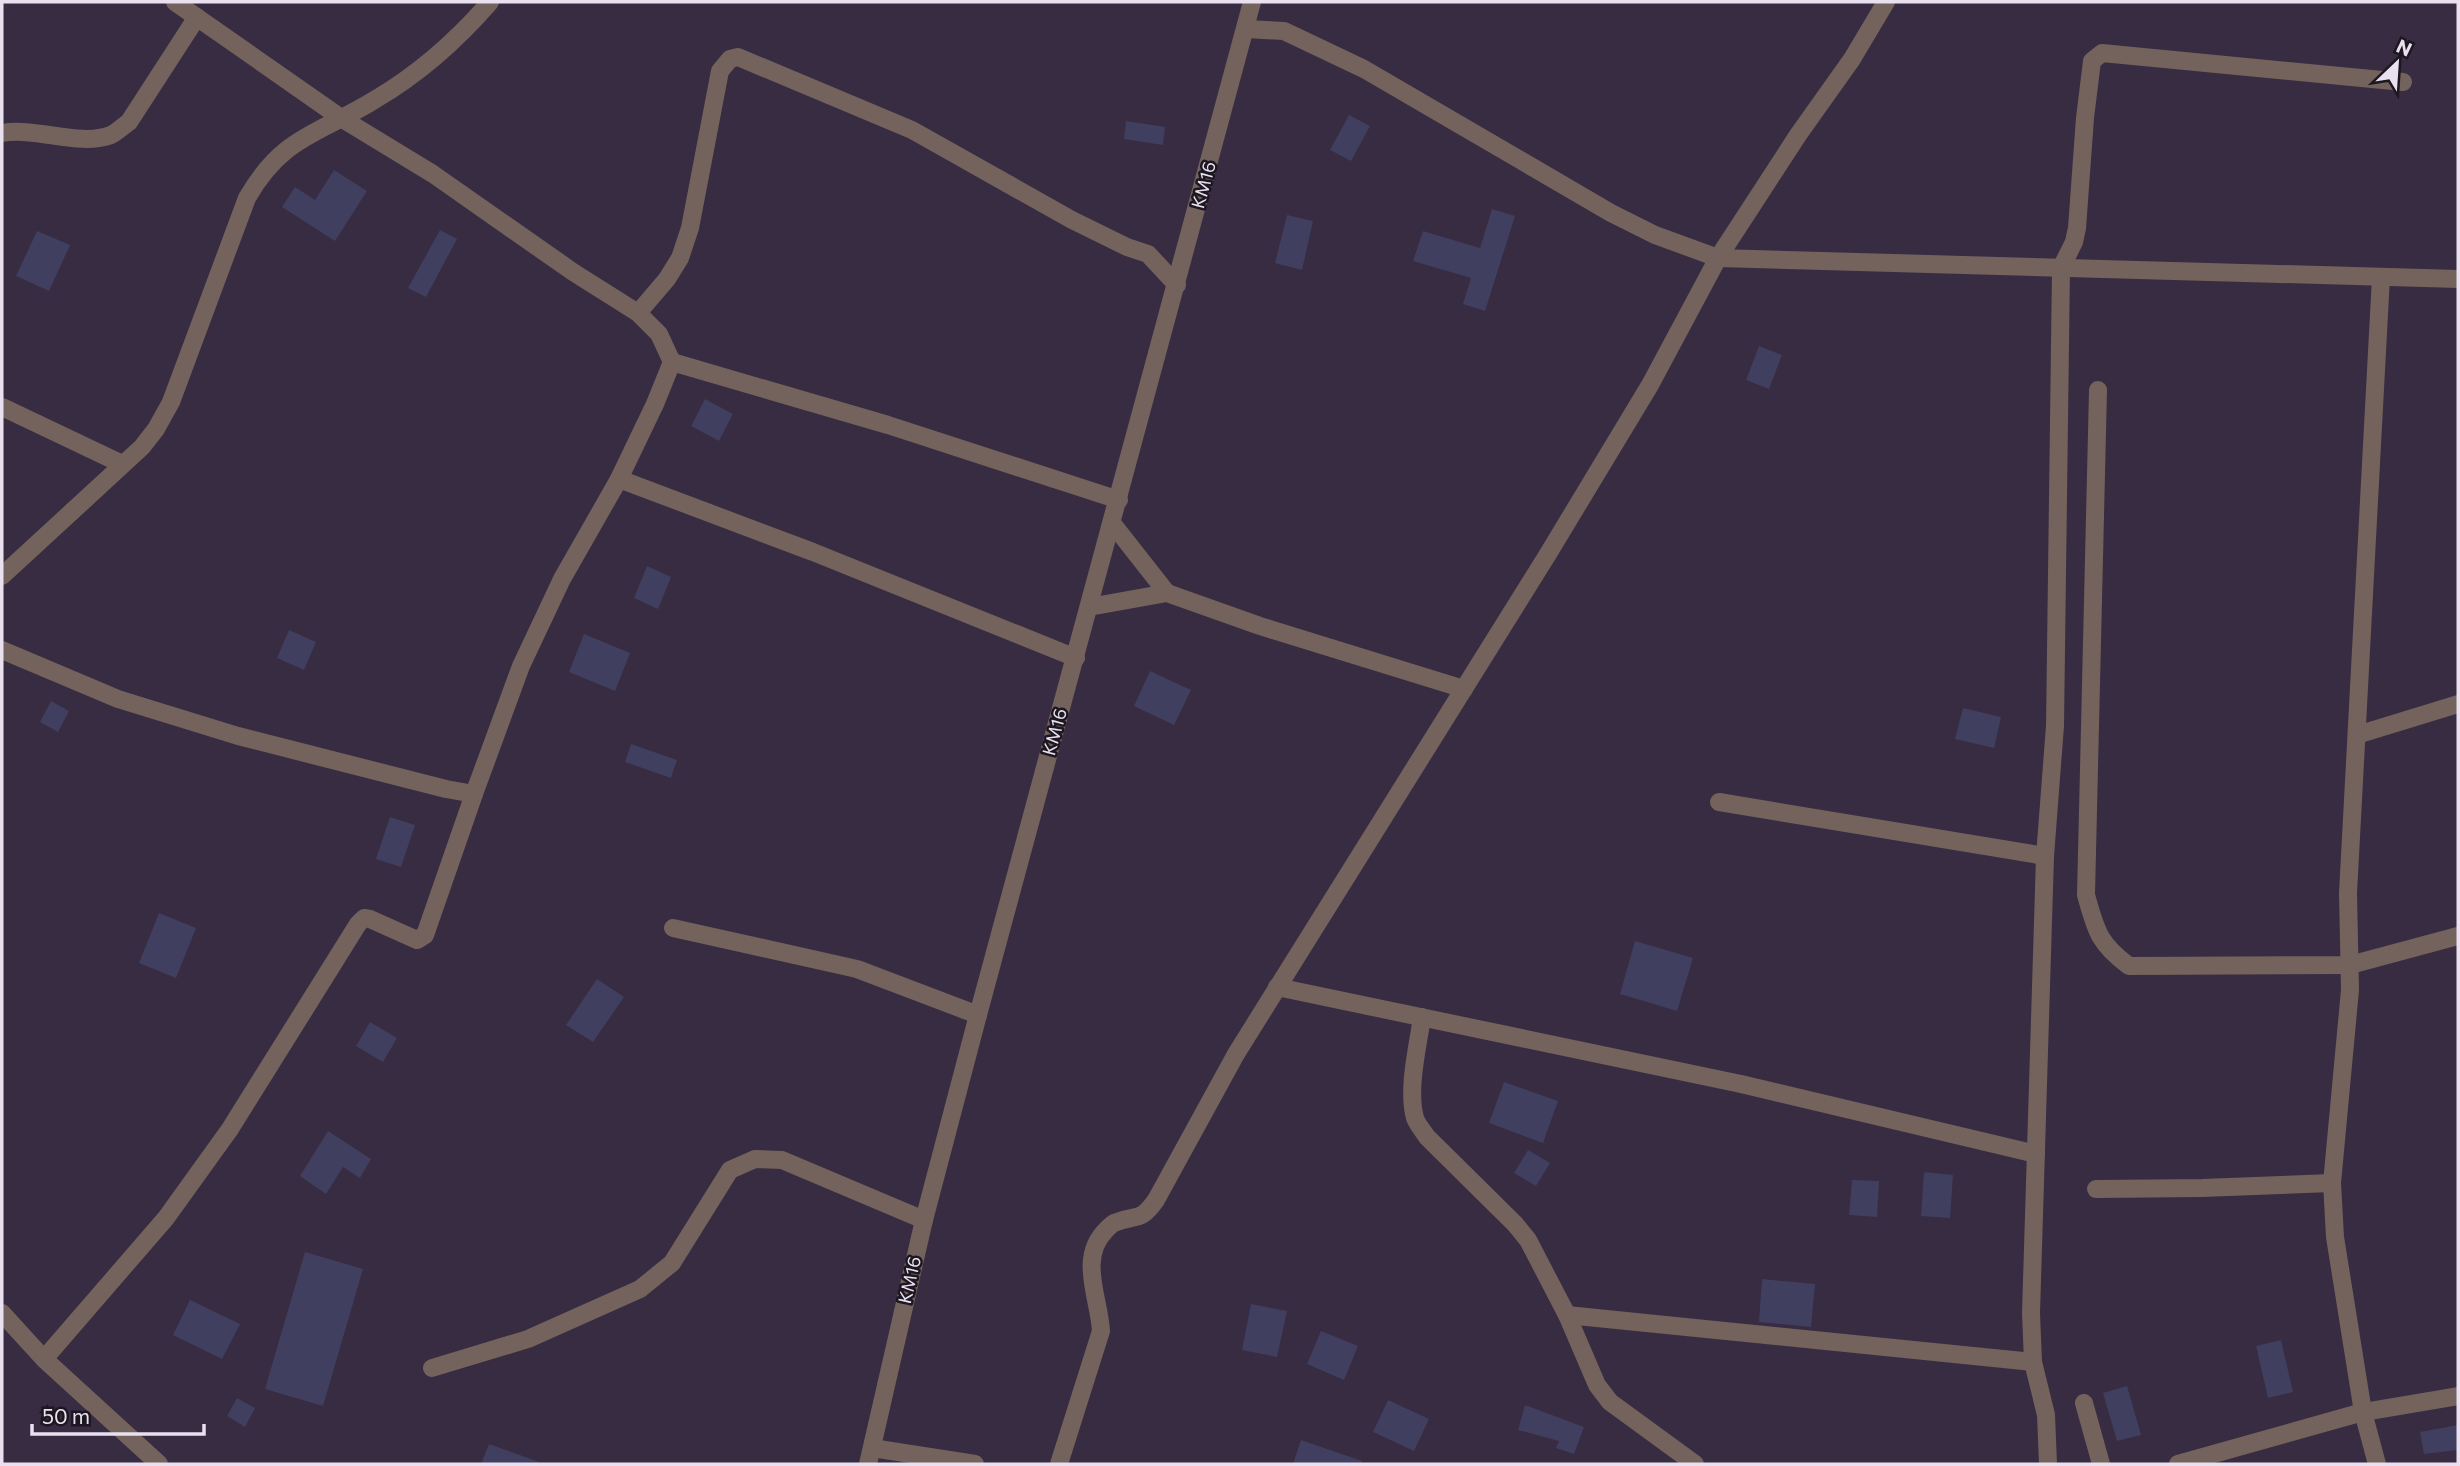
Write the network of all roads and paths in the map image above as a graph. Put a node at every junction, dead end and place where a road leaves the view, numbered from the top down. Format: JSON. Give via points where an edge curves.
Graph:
{"nodes":[{"id":1,"x":175,"y":2,"type":"edge"},
{"id":2,"x":490,"y":2,"type":"edge"},
{"id":3,"x":1252,"y":2,"type":"edge"},
{"id":4,"x":1886,"y":2,"type":"edge"},
{"id":5,"x":197,"y":17,"type":"junction"},
{"id":6,"x":1246,"y":29,"type":"junction"},
{"id":7,"x":2403,"y":82,"type":"dead end"},
{"id":8,"x":341,"y":118,"type":"junction"},
{"id":9,"x":5,"y":130,"type":"edge"},
{"id":10,"x":1718,"y":258,"type":"junction"},
{"id":11,"x":2061,"y":268,"type":"junction"},
{"id":12,"x":2381,"y":277,"type":"junction"},
{"id":13,"x":2458,"y":279,"type":"edge"},
{"id":14,"x":1177,"y":285,"type":"junction"},
{"id":15,"x":638,"y":313,"type":"junction"},
{"id":16,"x":672,"y":362,"type":"junction"},
{"id":17,"x":2098,"y":390,"type":"dead end"},
{"id":18,"x":2,"y":407,"type":"edge"},
{"id":19,"x":122,"y":464,"type":"junction"},
{"id":20,"x":619,"y":479,"type":"junction"},
{"id":21,"x":1119,"y":500,"type":"junction"},
{"id":22,"x":1112,"y":523,"type":"junction"},
{"id":23,"x":2,"y":576,"type":"edge"},
{"id":24,"x":1167,"y":593,"type":"junction"},
{"id":25,"x":1089,"y":607,"type":"junction"},
{"id":26,"x":2,"y":650,"type":"edge"},
{"id":27,"x":1076,"y":658,"type":"junction"},
{"id":28,"x":1464,"y":689,"type":"junction"},
{"id":29,"x":2458,"y":704,"type":"edge"},
{"id":30,"x":2357,"y":735,"type":"junction"},
{"id":31,"x":474,"y":794,"type":"junction"},
{"id":32,"x":1718,"y":802,"type":"dead end"},
{"id":33,"x":2045,"y":856,"type":"junction"},
{"id":34,"x":673,"y":928,"type":"dead end"},
{"id":35,"x":2458,"y":936,"type":"edge"},
{"id":36,"x":2350,"y":965,"type":"junction"},
{"id":37,"x":1278,"y":987,"type":"junction"},
{"id":38,"x":978,"y":1015,"type":"junction"},
{"id":39,"x":1422,"y":1017,"type":"junction"},
{"id":40,"x":2036,"y":1154,"type":"junction"},
{"id":41,"x":2332,"y":1183,"type":"junction"},
{"id":42,"x":2095,"y":1189,"type":"dead end"},
{"id":43,"x":924,"y":1220,"type":"junction"},
{"id":44,"x":2,"y":1313,"type":"edge"},
{"id":45,"x":1567,"y":1315,"type":"junction"},
{"id":46,"x":44,"y":1359,"type":"junction"},
{"id":47,"x":2034,"y":1362,"type":"junction"},
{"id":48,"x":432,"y":1368,"type":"dead end"},
{"id":49,"x":2458,"y":1396,"type":"edge"},
{"id":50,"x":2084,"y":1403,"type":"dead end"},
{"id":51,"x":2363,"y":1412,"type":"junction"},
{"id":52,"x":870,"y":1456,"type":"edge"},
{"id":53,"x":159,"y":1464,"type":"edge"},
{"id":54,"x":975,"y":1464,"type":"edge"},
{"id":55,"x":1059,"y":1464,"type":"edge"},
{"id":56,"x":1695,"y":1464,"type":"edge"},
{"id":57,"x":2048,"y":1464,"type":"edge"},
{"id":58,"x":2101,"y":1464,"type":"edge"},
{"id":59,"x":2178,"y":1464,"type":"edge"},
{"id":60,"x":2377,"y":1464,"type":"edge"}],
"edges":[{"from":1,"to":5,"type":"street"},
{"from":2,"to":8,"type":"street","via":[[423,67]]},
{"from":3,"to":6,"type":"street","name":"KM16"},
{"from":4,"to":10,"type":"street"},
{"from":5,"to":8,"type":"street"},
{"from":5,"to":9,"type":"street","via":[[129,122],[113,134],[95,139]]},
{"from":6,"to":10,"type":"street","via":[[1284,32],[1364,69],[1611,213]]},
{"from":6,"to":14,"type":"street","name":"KM16"},
{"from":7,"to":11,"type":"street","via":[[2096,55],[2085,118],[2077,228]]},
{"from":8,"to":15,"type":"street","via":[[433,174]]},
{"from":8,"to":19,"type":"street","via":[[284,150],[260,176],[247,198],[171,401],[142,447]]},
{"from":10,"to":11,"type":"street"},
{"from":10,"to":28,"type":"street","via":[[1650,385]]},
{"from":11,"to":12,"type":"street"},
{"from":11,"to":33,"type":"street","via":[[2055,726]]},
{"from":12,"to":13,"type":"street"},
{"from":12,"to":30,"type":"street"},
{"from":14,"to":15,"type":"street","via":[[1148,254],[1072,220],[912,130],[738,57],[730,59],[720,72],[680,258]]},
{"from":14,"to":21,"type":"street","name":"KM16"},
{"from":15,"to":16,"type":"street","via":[[659,334]]},
{"from":16,"to":20,"type":"street"},
{"from":16,"to":21,"type":"street","via":[[888,425]]},
{"from":17,"to":36,"type":"street","via":[[2086,895],[2095,928],[2108,950],[2129,966]]},
{"from":18,"to":19,"type":"street"},
{"from":19,"to":23,"type":"street"},
{"from":20,"to":27,"type":"street"},
{"from":20,"to":31,"type":"street","via":[[562,579],[527,654]]},
{"from":21,"to":22,"type":"street","name":"KM16"},
{"from":22,"to":24,"type":"street"},
{"from":22,"to":25,"type":"street","name":"KM16"},
{"from":24,"to":25,"type":"street"},
{"from":24,"to":28,"type":"street"},
{"from":25,"to":27,"type":"street","name":"KM16"},
{"from":26,"to":31,"type":"street","via":[[118,699],[225,732]]},
{"from":27,"to":38,"type":"street","name":"KM16"},
{"from":28,"to":37,"type":"street"},
{"from":29,"to":30,"type":"street"},
{"from":30,"to":36,"type":"street","via":[[2348,893]]},
{"from":31,"to":46,"type":"street","via":[[425,935],[417,940],[364,918],[358,924],[230,1129],[174,1207]]},
{"from":32,"to":33,"type":"street"},
{"from":33,"to":40,"type":"street"},
{"from":34,"to":38,"type":"street","via":[[857,969]]},
{"from":35,"to":36,"type":"street"},
{"from":36,"to":41,"type":"street"},
{"from":37,"to":39,"type":"street"},
{"from":37,"to":55,"type":"street","via":[[1157,1200],[1146,1215],[1113,1223],[1096,1241],[1091,1261],[1101,1331]]},
{"from":38,"to":43,"type":"street","name":"KM16"},
{"from":39,"to":40,"type":"street","via":[[1741,1084]]},
{"from":39,"to":45,"type":"street","via":[[1415,1066],[1416,1120],[1427,1137],[1528,1240]]},
{"from":40,"to":47,"type":"street"},
{"from":41,"to":42,"type":"street"},
{"from":41,"to":51,"type":"street","via":[[2335,1237]]},
{"from":43,"to":48,"type":"street","via":[[782,1160],[755,1159],[730,1170],[672,1263],[640,1289],[528,1339]]},
{"from":43,"to":52,"type":"street","name":"KM16"},
{"from":44,"to":46,"type":"street"},
{"from":45,"to":47,"type":"street"},
{"from":45,"to":56,"type":"street","via":[[1597,1385],[1610,1402]]},
{"from":46,"to":53,"type":"street"},
{"from":47,"to":57,"type":"street","via":[[2046,1415]]},
{"from":49,"to":51,"type":"street"},
{"from":50,"to":58,"type":"street"},
{"from":51,"to":59,"type":"street"},
{"from":51,"to":60,"type":"street"},
{"from":52,"to":54,"type":"street"}]}
